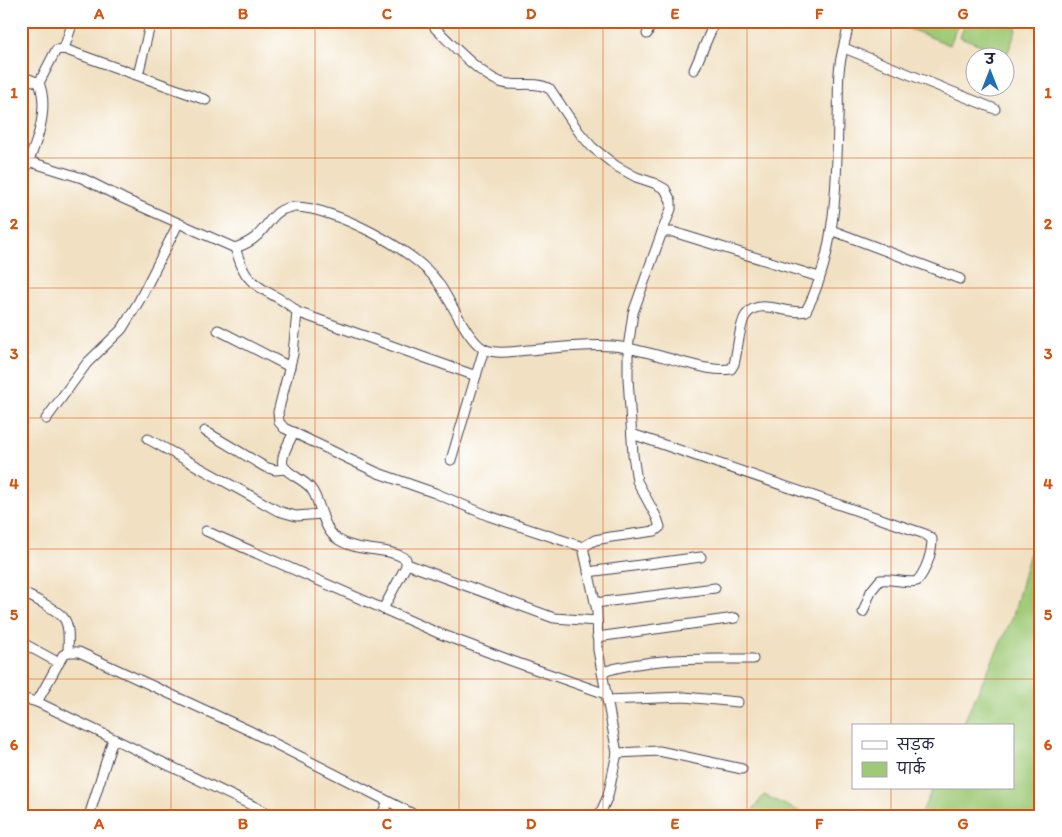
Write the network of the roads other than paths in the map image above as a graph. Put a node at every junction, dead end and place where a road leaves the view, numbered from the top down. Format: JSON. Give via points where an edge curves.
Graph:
{"nodes":[{"id":1,"x":73,"y":21,"type":"edge"},
{"id":2,"x":151,"y":21,"type":"edge"},
{"id":3,"x":431,"y":21,"type":"edge"},
{"id":4,"x":652,"y":21,"type":"edge"},
{"id":5,"x":715,"y":21,"type":"edge"},
{"id":6,"x":848,"y":22,"type":"edge"},
{"id":7,"x":647,"y":34,"type":"dead end"},
{"id":8,"x":844,"y":48,"type":"junction"},
{"id":9,"x":64,"y":49,"type":"junction"},
{"id":10,"x":694,"y":70,"type":"dead end"},
{"id":11,"x":138,"y":75,"type":"junction"},
{"id":12,"x":21,"y":76,"type":"edge"},
{"id":13,"x":39,"y":83,"type":"junction"},
{"id":14,"x":206,"y":100,"type":"dead end"},
{"id":15,"x":995,"y":109,"type":"dead end"},
{"id":16,"x":25,"y":161,"type":"edge"},
{"id":17,"x":21,"y":179,"type":"edge"},
{"id":18,"x":178,"y":224,"type":"junction"},
{"id":19,"x":831,"y":230,"type":"junction"},
{"id":20,"x":662,"y":232,"type":"junction"},
{"id":21,"x":235,"y":248,"type":"junction"},
{"id":22,"x":819,"y":277,"type":"junction"},
{"id":23,"x":960,"y":279,"type":"dead end"},
{"id":24,"x":297,"y":312,"type":"junction"},
{"id":25,"x":218,"y":330,"type":"dead end"},
{"id":26,"x":628,"y":348,"type":"junction"},
{"id":27,"x":484,"y":349,"type":"junction"},
{"id":28,"x":290,"y":366,"type":"junction"},
{"id":29,"x":476,"y":376,"type":"junction"},
{"id":30,"x":46,"y":419,"type":"dead end"},
{"id":31,"x":205,"y":432,"type":"dead end"},
{"id":32,"x":294,"y":432,"type":"junction"},
{"id":33,"x":632,"y":434,"type":"junction"},
{"id":34,"x":148,"y":439,"type":"dead end"},
{"id":35,"x":451,"y":460,"type":"dead end"},
{"id":36,"x":286,"y":469,"type":"junction"},
{"id":37,"x":322,"y":514,"type":"junction"},
{"id":38,"x":206,"y":531,"type":"dead end"},
{"id":39,"x":583,"y":547,"type":"junction"},
{"id":40,"x":702,"y":557,"type":"dead end"},
{"id":41,"x":407,"y":564,"type":"junction"},
{"id":42,"x":588,"y":572,"type":"junction"},
{"id":43,"x":715,"y":588,"type":"dead end"},
{"id":44,"x":21,"y":592,"type":"edge"},
{"id":45,"x":595,"y":603,"type":"junction"},
{"id":46,"x":383,"y":609,"type":"junction"},
{"id":47,"x":862,"y":612,"type":"dead end"},
{"id":48,"x":735,"y":618,"type":"dead end"},
{"id":49,"x":597,"y":621,"type":"junction"},
{"id":50,"x":597,"y":637,"type":"junction"},
{"id":51,"x":21,"y":642,"type":"edge"},
{"id":52,"x":68,"y":652,"type":"junction"},
{"id":53,"x":753,"y":659,"type":"dead end"},
{"id":54,"x":59,"y":663,"type":"junction"},
{"id":55,"x":602,"y":672,"type":"junction"},
{"id":56,"x":607,"y":697,"type":"junction"},
{"id":57,"x":21,"y":698,"type":"edge"},
{"id":58,"x":36,"y":702,"type":"junction"},
{"id":59,"x":738,"y":702,"type":"dead end"},
{"id":60,"x":113,"y":739,"type":"junction"},
{"id":61,"x":617,"y":752,"type":"junction"},
{"id":62,"x":742,"y":770,"type":"dead end"},
{"id":63,"x":388,"y":802,"type":"junction"},
{"id":64,"x":89,"y":816,"type":"edge"},
{"id":65,"x":274,"y":816,"type":"edge"},
{"id":66,"x":381,"y":816,"type":"edge"},
{"id":67,"x":418,"y":816,"type":"edge"},
{"id":68,"x":599,"y":816,"type":"edge"}],
"edges":[{"from":1,"to":9,"type":"street"},
{"from":2,"to":11,"type":"street"},
{"from":3,"to":20,"type":"street","via":[[484,72],[500,82],[543,85],[550,89],[592,147],[616,166],[665,189],[671,209]]},
{"from":4,"to":7,"type":"street"},
{"from":5,"to":10,"type":"street"},
{"from":6,"to":8,"type":"street"},
{"from":8,"to":15,"type":"street"},
{"from":8,"to":19,"type":"street","via":[[840,64],[836,196]]},
{"from":9,"to":11,"type":"street"},
{"from":9,"to":13,"type":"street","via":[[56,50]]},
{"from":11,"to":14,"type":"street"},
{"from":12,"to":13,"type":"street"},
{"from":13,"to":16,"type":"street","via":[[43,93],[43,116]]},
{"from":16,"to":17,"type":"street"},
{"from":16,"to":18,"type":"street","via":[[82,178]]},
{"from":18,"to":21,"type":"street"},
{"from":18,"to":30,"type":"street","via":[[122,329],[87,363]]},
{"from":19,"to":22,"type":"street"},
{"from":19,"to":23,"type":"street"},
{"from":20,"to":22,"type":"street","via":[[673,232]]},
{"from":20,"to":26,"type":"street","via":[[633,313]]},
{"from":21,"to":24,"type":"street","via":[[249,278]]},
{"from":21,"to":27,"type":"street","via":[[246,245],[258,235],[279,210],[305,208],[347,219],[413,257],[428,270],[470,334]]},
{"from":22,"to":26,"type":"street","via":[[806,311],[796,313],[758,307],[745,316],[731,369],[709,369]]},
{"from":24,"to":28,"type":"street"},
{"from":24,"to":29,"type":"street"},
{"from":25,"to":28,"type":"street"},
{"from":26,"to":27,"type":"street","via":[[589,346],[502,352]]},
{"from":26,"to":33,"type":"street"},
{"from":27,"to":29,"type":"street"},
{"from":28,"to":32,"type":"street","via":[[278,412],[279,422]]},
{"from":29,"to":35,"type":"street"},
{"from":31,"to":36,"type":"street","via":[[265,467]]},
{"from":32,"to":36,"type":"street","via":[[283,457]]},
{"from":32,"to":39,"type":"street","via":[[378,473],[489,516]]},
{"from":33,"to":39,"type":"street","via":[[637,480],[660,527],[655,531],[595,540]]},
{"from":33,"to":47,"type":"street","via":[[932,539],[926,566],[917,581],[880,580]]},
{"from":34,"to":37,"type":"street","via":[[278,511],[296,516]]},
{"from":36,"to":37,"type":"street","via":[[310,487]]},
{"from":37,"to":41,"type":"street","via":[[332,534],[339,540],[399,554]]},
{"from":38,"to":46,"type":"street"},
{"from":39,"to":42,"type":"street"},
{"from":40,"to":42,"type":"street"},
{"from":41,"to":46,"type":"street"},
{"from":41,"to":49,"type":"street","via":[[554,618]]},
{"from":42,"to":45,"type":"street"},
{"from":43,"to":45,"type":"street"},
{"from":44,"to":52,"type":"street","via":[[65,619]]},
{"from":45,"to":49,"type":"street"},
{"from":46,"to":56,"type":"street"},
{"from":48,"to":50,"type":"street"},
{"from":49,"to":50,"type":"street"},
{"from":50,"to":55,"type":"street"},
{"from":51,"to":54,"type":"street"},
{"from":52,"to":54,"type":"street"},
{"from":52,"to":63,"type":"street","via":[[87,655],[248,730]]},
{"from":53,"to":55,"type":"street","via":[[664,660]]},
{"from":54,"to":58,"type":"street"},
{"from":55,"to":56,"type":"street"},
{"from":56,"to":59,"type":"street","via":[[684,697]]},
{"from":56,"to":61,"type":"street"},
{"from":57,"to":58,"type":"street"},
{"from":58,"to":60,"type":"street"},
{"from":60,"to":64,"type":"street"},
{"from":60,"to":65,"type":"street"},
{"from":61,"to":62,"type":"street","via":[[659,751]]},
{"from":61,"to":68,"type":"street","via":[[608,796]]},
{"from":63,"to":66,"type":"street"},
{"from":63,"to":67,"type":"street"}]}
